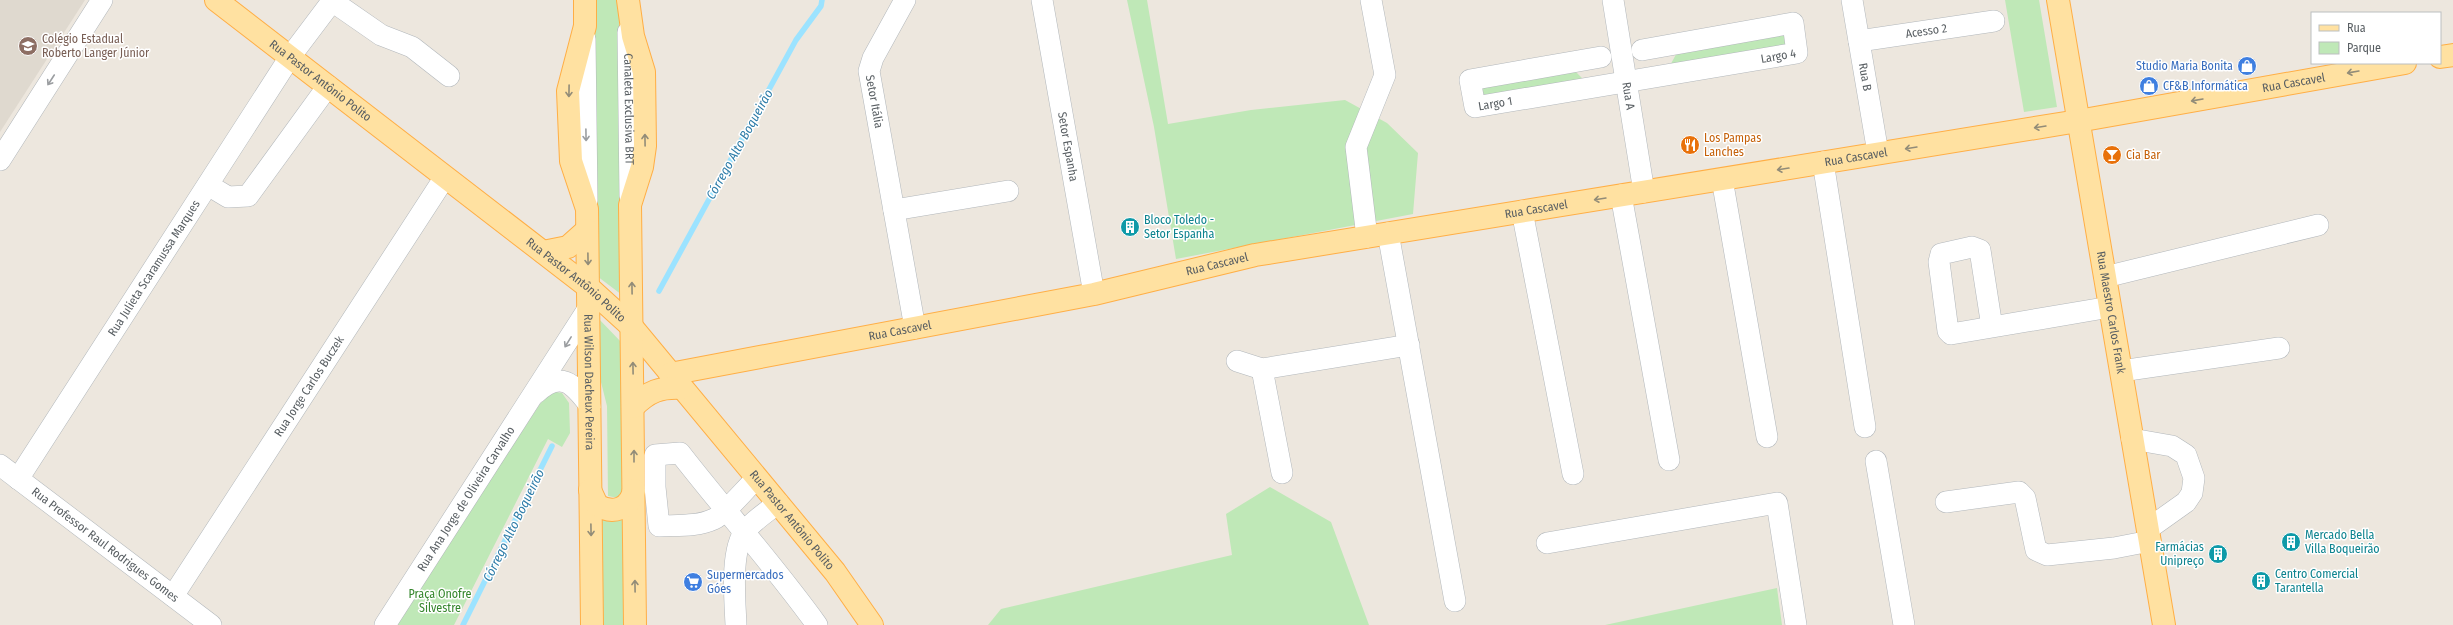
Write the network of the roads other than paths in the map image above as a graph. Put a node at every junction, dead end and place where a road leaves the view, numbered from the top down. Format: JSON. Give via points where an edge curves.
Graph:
{"nodes":[{"id":1,"x":102,"y":0,"type":"edge"},
{"id":2,"x":216,"y":0,"type":"edge"},
{"id":3,"x":333,"y":0,"type":"edge"},
{"id":4,"x":585,"y":0,"type":"edge"},
{"id":5,"x":905,"y":0,"type":"edge"},
{"id":6,"x":1042,"y":0,"type":"edge"},
{"id":7,"x":1372,"y":0,"type":"edge"},
{"id":8,"x":1612,"y":0,"type":"edge"},
{"id":9,"x":1852,"y":0,"type":"edge"},
{"id":10,"x":2058,"y":0,"type":"edge"},
{"id":11,"x":628,"y":7,"type":"edge"},
{"id":12,"x":1994,"y":20,"type":"dead end"},
{"id":13,"x":1859,"y":41,"type":"junction"},
{"id":14,"x":1672,"y":44,"type":"junction"},
{"id":15,"x":1642,"y":50,"type":"dead end"},
{"id":16,"x":2453,"y":54,"type":"edge"},
{"id":17,"x":290,"y":57,"type":"junction"},
{"id":18,"x":1601,"y":57,"type":"dead end"},
{"id":19,"x":2441,"y":57,"type":"edge"},
{"id":20,"x":1574,"y":62,"type":"junction"},
{"id":21,"x":2399,"y":64,"type":"edge"},
{"id":22,"x":449,"y":76,"type":"dead end"},
{"id":23,"x":1655,"y":77,"type":"junction"},
{"id":24,"x":1626,"y":82,"type":"junction"},
{"id":25,"x":328,"y":86,"type":"junction"},
{"id":26,"x":1598,"y":87,"type":"junction"},
{"id":27,"x":2078,"y":121,"type":"junction"},
{"id":28,"x":1878,"y":154,"type":"junction"},
{"id":29,"x":0,"y":160,"type":"edge"},
{"id":30,"x":1822,"y":162,"type":"junction"},
{"id":31,"x":445,"y":177,"type":"junction"},
{"id":32,"x":1722,"y":179,"type":"junction"},
{"id":33,"x":208,"y":184,"type":"junction"},
{"id":34,"x":1008,"y":191,"type":"dead end"},
{"id":35,"x":1644,"y":192,"type":"junction"},
{"id":36,"x":1621,"y":195,"type":"junction"},
{"id":37,"x":894,"y":210,"type":"junction"},
{"id":38,"x":1522,"y":211,"type":"junction"},
{"id":39,"x":587,"y":219,"type":"junction"},
{"id":40,"x":2318,"y":225,"type":"dead end"},
{"id":41,"x":1388,"y":233,"type":"junction"},
{"id":42,"x":1367,"y":237,"type":"junction"},
{"id":43,"x":544,"y":252,"type":"junction"},
{"id":44,"x":2105,"y":277,"type":"junction"},
{"id":45,"x":588,"y":287,"type":"junction"},
{"id":46,"x":1094,"y":294,"type":"junction"},
{"id":47,"x":2110,"y":307,"type":"junction"},
{"id":48,"x":588,"y":308,"type":"junction"},
{"id":49,"x":632,"y":327,"type":"junction"},
{"id":50,"x":1992,"y":327,"type":"dead end"},
{"id":51,"x":915,"y":328,"type":"junction"},
{"id":52,"x":1409,"y":345,"type":"junction"},
{"id":53,"x":2279,"y":348,"type":"dead end"},
{"id":54,"x":1237,"y":361,"type":"dead end"},
{"id":55,"x":1262,"y":369,"type":"junction"},
{"id":56,"x":2121,"y":371,"type":"junction"},
{"id":57,"x":676,"y":381,"type":"junction"},
{"id":58,"x":536,"y":393,"type":"junction"},
{"id":59,"x":590,"y":406,"type":"junction"},
{"id":60,"x":633,"y":407,"type":"junction"},
{"id":61,"x":1865,"y":427,"type":"dead end"},
{"id":62,"x":1767,"y":437,"type":"dead end"},
{"id":63,"x":2132,"y":439,"type":"junction"},
{"id":64,"x":1669,"y":460,"type":"dead end"},
{"id":65,"x":1876,"y":461,"type":"dead end"},
{"id":66,"x":0,"y":465,"type":"edge"},
{"id":67,"x":1282,"y":473,"type":"dead end"},
{"id":68,"x":1572,"y":474,"type":"dead end"},
{"id":69,"x":757,"y":478,"type":"junction"},
{"id":70,"x":18,"y":479,"type":"junction"},
{"id":71,"x":590,"y":490,"type":"junction"},
{"id":72,"x":634,"y":490,"type":"junction"},
{"id":73,"x":1946,"y":502,"type":"dead end"},
{"id":74,"x":778,"y":503,"type":"junction"},
{"id":75,"x":745,"y":531,"type":"junction"},
{"id":76,"x":2149,"y":535,"type":"junction"},
{"id":77,"x":1548,"y":543,"type":"dead end"},
{"id":78,"x":173,"y":596,"type":"junction"},
{"id":79,"x":1455,"y":601,"type":"dead end"},
{"id":80,"x":211,"y":625,"type":"edge"},
{"id":81,"x":385,"y":625,"type":"edge"},
{"id":82,"x":592,"y":625,"type":"edge"},
{"id":83,"x":635,"y":625,"type":"edge"},
{"id":84,"x":736,"y":625,"type":"edge"},
{"id":85,"x":817,"y":625,"type":"edge"},
{"id":86,"x":872,"y":625,"type":"edge"},
{"id":87,"x":1796,"y":625,"type":"edge"},
{"id":88,"x":1904,"y":625,"type":"edge"},
{"id":89,"x":2164,"y":625,"type":"edge"}],
"edges":[{"from":1,"to":29,"type":"street","one_way":true},
{"from":2,"to":17,"type":"main road","name":"Rua Pastor Antônio Polito"},
{"from":3,"to":17,"type":"street","name":"Rua Julieta Scaramussa Marques"},
{"from":3,"to":22,"type":"street","via":[[381,35],[412,47]]},
{"from":4,"to":39,"type":"main road","name":"Rua Wilson Dacheux Pereira","one_way":true,"via":[[585,26],[568,90],[571,161]]},
{"from":5,"to":37,"type":"street","name":"Setor Itália","via":[[873,58],[869,71]]},
{"from":6,"to":46,"type":"street","name":"Setor Espanha"},
{"from":7,"to":42,"type":"street","via":[[1385,75],[1356,147]]},
{"from":8,"to":24,"type":"street","name":"Rua A"},
{"from":9,"to":13,"type":"street","name":"Rua B"},
{"from":10,"to":27,"type":"main road","name":"Rua Maestro Carlos Frank"},
{"from":49,"to":11,"type":"main road","one_way":true,"via":[[630,205],[645,156],[645,146],[644,72]]},
{"from":12,"to":13,"type":"street","name":"Acesso 2"},
{"from":13,"to":28,"type":"street","name":"Rua B"},
{"from":14,"to":15,"type":"street","name":"Largo 4"},
{"from":14,"to":23,"type":"street"},
{"from":14,"to":23,"type":"street","name":"Largo 4","via":[[1793,23],[1797,53]]},
{"from":16,"to":19,"type":"main road"},
{"from":17,"to":25,"type":"main road","name":"Rua Pastor Antônio Polito"},
{"from":17,"to":33,"type":"street","name":"Rua Julieta Scaramussa Marques"},
{"from":18,"to":20,"type":"street","name":"Largo 1"},
{"from":20,"to":26,"type":"street"},
{"from":20,"to":26,"type":"street","name":"Largo 1","via":[[1470,80],[1475,107]]},
{"from":21,"to":27,"type":"main road","name":"Rua Cascavel","one_way":true},
{"from":23,"to":24,"type":"street","name":"Largo 4"},
{"from":24,"to":26,"type":"street","name":"Largo 1"},
{"from":24,"to":35,"type":"street","name":"Rua A"},
{"from":25,"to":31,"type":"main road","name":"Rua Pastor Antônio Polito"},
{"from":25,"to":33,"type":"street","via":[[248,196],[228,197]]},
{"from":27,"to":28,"type":"main road","name":"Rua Cascavel","one_way":true},
{"from":27,"to":44,"type":"main road","name":"Rua Maestro Carlos Frank"},
{"from":28,"to":30,"type":"main road","name":"Rua Cascavel"},
{"from":30,"to":32,"type":"main road","name":"Rua Cascavel","one_way":true},
{"from":30,"to":61,"type":"street"},
{"from":31,"to":43,"type":"main road","name":"Rua Pastor Antônio Polito"},
{"from":31,"to":78,"type":"street","name":"Rua Jorge Carlos Buczek"},
{"from":32,"to":35,"type":"main road","name":"Rua Cascavel"},
{"from":32,"to":62,"type":"street"},
{"from":33,"to":70,"type":"street","name":"Rua Julieta Scaramussa Marques"},
{"from":34,"to":37,"type":"street"},
{"from":35,"to":36,"type":"main road","name":"Rua Cascavel"},
{"from":36,"to":38,"type":"main road","name":"Rua Cascavel","one_way":true},
{"from":36,"to":64,"type":"street"},
{"from":37,"to":51,"type":"street","name":"Setor Itália"},
{"from":38,"to":41,"type":"main road","name":"Rua Cascavel"},
{"from":38,"to":68,"type":"street"},
{"from":39,"to":43,"type":"main road","via":[[568,247]]},
{"from":39,"to":45,"type":"main road","name":"Rua Wilson Dacheux Pereira","one_way":true},
{"from":40,"to":44,"type":"street"},
{"from":41,"to":42,"type":"main road","name":"Rua Cascavel"},
{"from":41,"to":52,"type":"street"},
{"from":42,"to":46,"type":"main road","name":"Rua Cascavel","via":[[1255,255]]},
{"from":43,"to":45,"type":"main road","name":"Rua Pastor Antônio Polito"},
{"from":44,"to":47,"type":"main road","name":"Rua Maestro Carlos Frank"},
{"from":45,"to":48,"type":"main road","name":"Rua Wilson Dacheux Pereira"},
{"from":45,"to":49,"type":"main road","name":"Rua Pastor Antônio Polito"},
{"from":46,"to":51,"type":"main road","name":"Rua Cascavel"},
{"from":47,"to":50,"type":"street"},
{"from":47,"to":56,"type":"main road","name":"Rua Maestro Carlos Frank"},
{"from":48,"to":58,"type":"street","name":"Rua Ana Jorge de Oliveira Carvalho","one_way":true},
{"from":48,"to":59,"type":"main road","name":"Rua Wilson Dacheux Pereira"},
{"from":49,"to":57,"type":"main road","name":"Rua Pastor Antônio Polito"},
{"from":60,"to":49,"type":"main road","one_way":true},
{"from":51,"to":57,"type":"main road","name":"Rua Cascavel"},
{"from":52,"to":55,"type":"street"},
{"from":52,"to":79,"type":"street"},
{"from":53,"to":56,"type":"street"},
{"from":54,"to":55,"type":"street"},
{"from":55,"to":67,"type":"street"},
{"from":56,"to":63,"type":"main road","name":"Rua Maestro Carlos Frank"},
{"from":57,"to":60,"type":"main road","name":"Rua Cascavel","via":[[666,387],[655,389]]},
{"from":57,"to":69,"type":"main road","name":"Rua Pastor Antônio Polito"},
{"from":58,"to":59,"type":"street","name":"Rua Ana Jorge de Oliveira Carvalho","via":[[548,382],[564,381],[578,390]]},
{"from":58,"to":81,"type":"street","name":"Rua Ana Jorge de Oliveira Carvalho"},
{"from":59,"to":71,"type":"main road","name":"Rua Wilson Dacheux Pereira"},
{"from":72,"to":60,"type":"main road","one_way":true},
{"from":63,"to":76,"type":"main road","name":"Rua Maestro Carlos Frank"},
{"from":63,"to":76,"type":"street","via":[[2172,446],[2186,455],[2194,478],[2192,493],[2186,502]]},
{"from":65,"to":88,"type":"street"},
{"from":66,"to":70,"type":"street","name":"Rua Professor Raul Rodrigues Gomes"},
{"from":69,"to":74,"type":"main road","name":"Rua Pastor Antônio Polito"},
{"from":69,"to":75,"type":"street","via":[[727,509]]},
{"from":70,"to":78,"type":"street","name":"Rua Professor Raul Rodrigues Gomes"},
{"from":71,"to":72,"type":"main road","via":[[597,504],[611,511],[618,510],[629,502]]},
{"from":71,"to":82,"type":"main road","name":"Rua Wilson Dacheux Pereira","one_way":true},
{"from":83,"to":72,"type":"main road","one_way":true},
{"from":73,"to":76,"type":"street","via":[[2019,492],[2025,498],[2036,550],[2047,555],[2114,548]]},
{"from":74,"to":75,"type":"street"},
{"from":74,"to":86,"type":"main road","name":"Rua Pastor Antônio Polito","via":[[835,572]]},
{"from":75,"to":84,"type":"street","via":[[738,543],[734,592]]},
{"from":75,"to":85,"type":"street"},
{"from":76,"to":89,"type":"main road","name":"Rua Maestro Carlos Frank"},
{"from":77,"to":87,"type":"street","via":[[1777,503]]},
{"from":78,"to":80,"type":"street","name":"Rua Professor Raul Rodrigues Gomes"}]}
